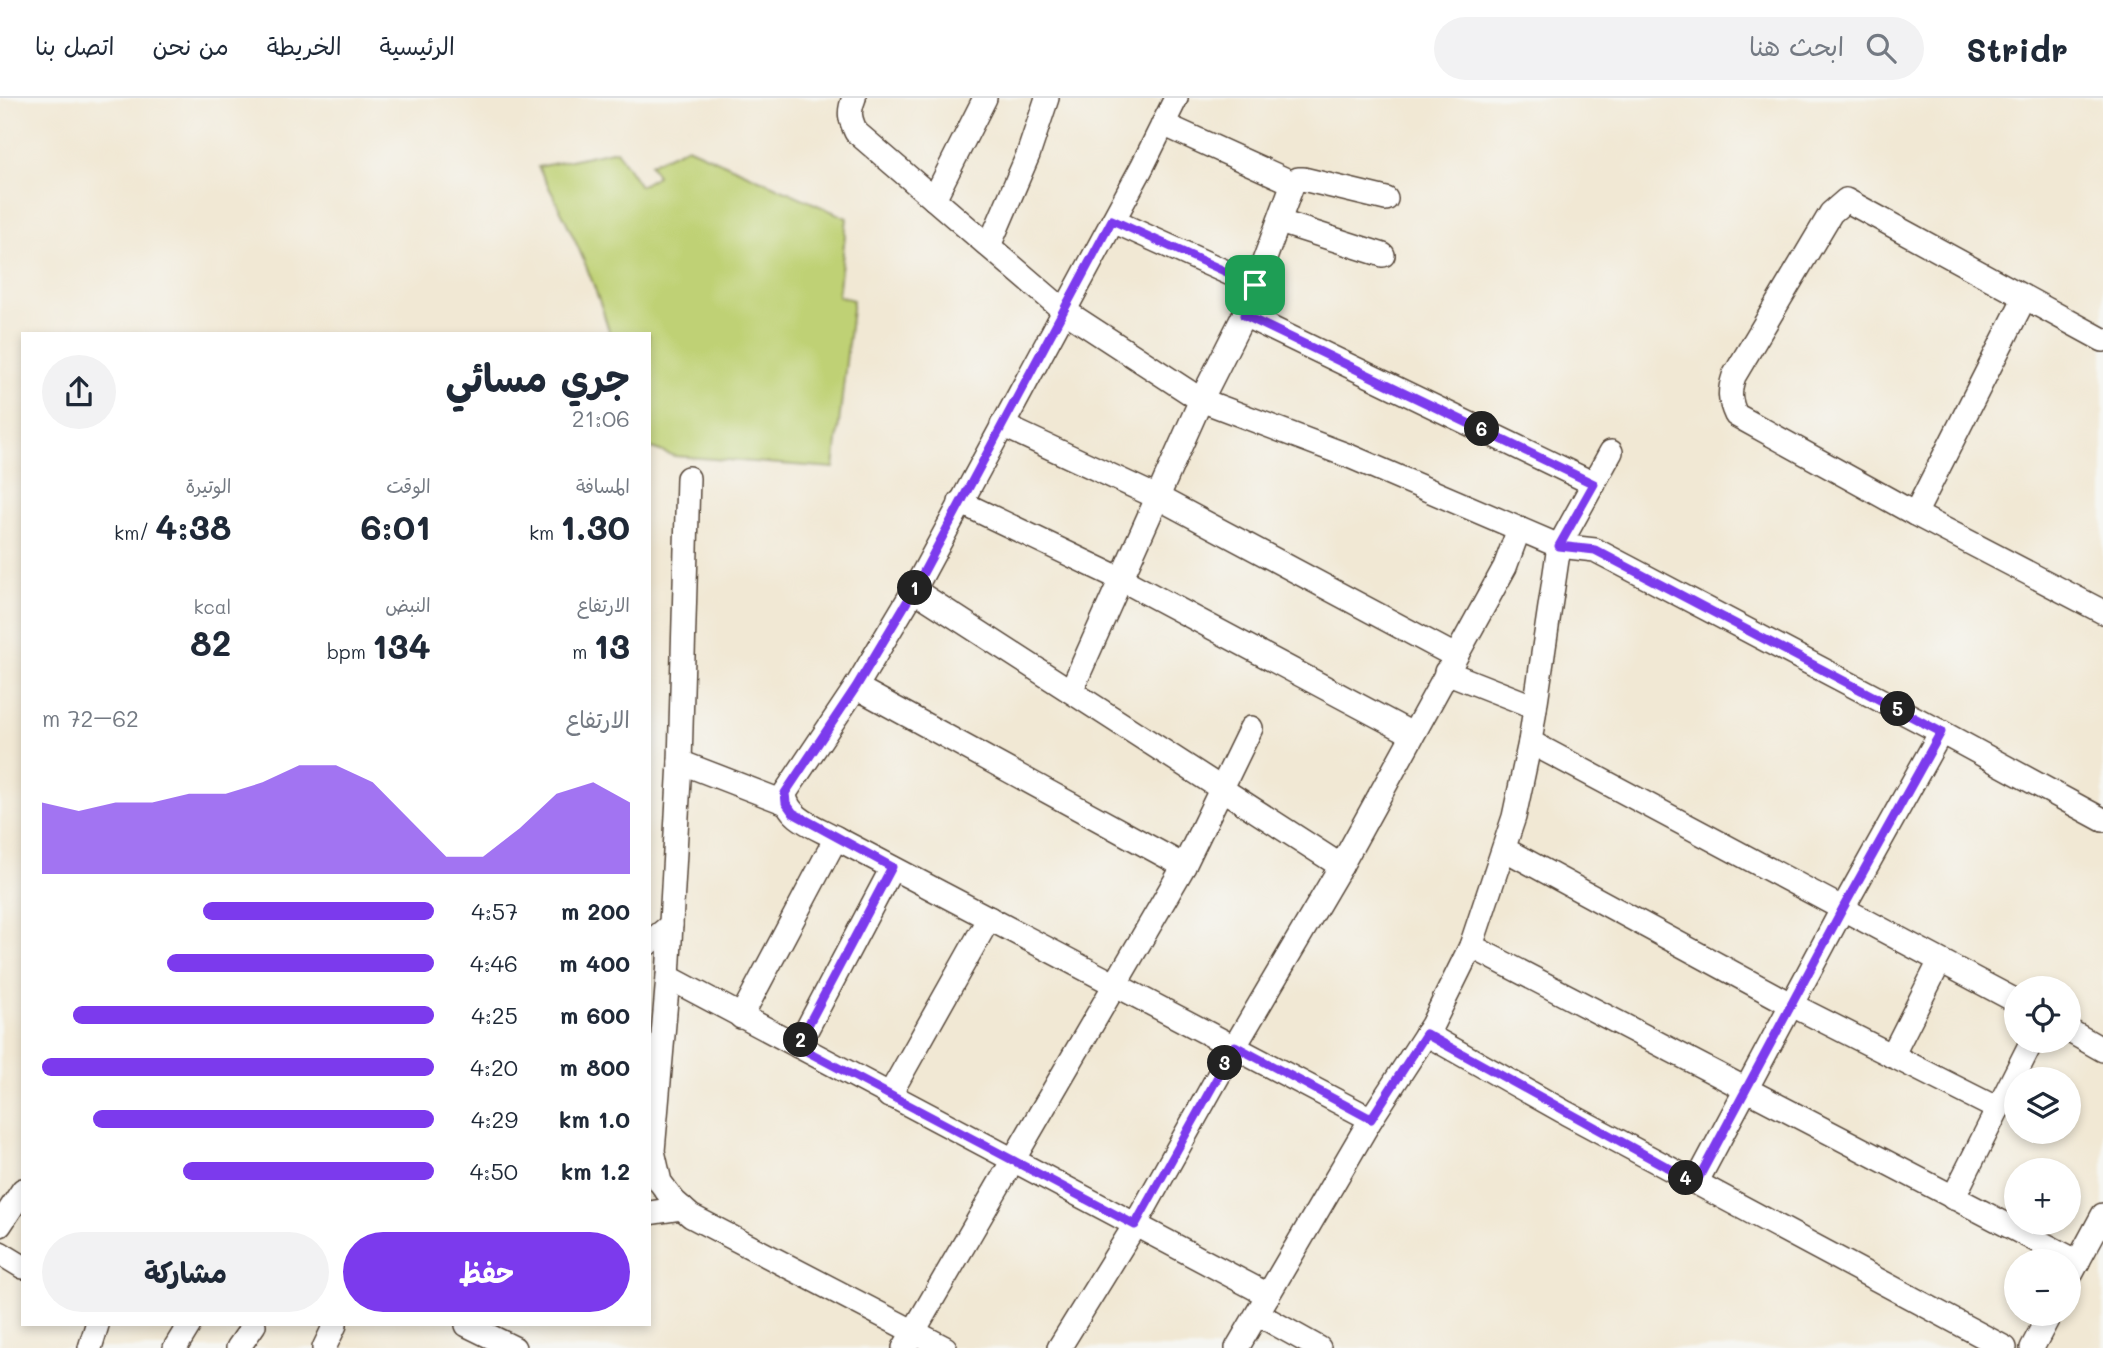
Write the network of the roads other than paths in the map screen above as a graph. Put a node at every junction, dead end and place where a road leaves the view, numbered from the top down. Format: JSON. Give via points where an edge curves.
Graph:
{"nodes":[{"id":1,"x":854,"y":98,"type":"edge"},
{"id":2,"x":985,"y":98,"type":"edge"},
{"id":3,"x":1048,"y":98,"type":"edge"},
{"id":4,"x":1175,"y":98,"type":"edge"},
{"id":5,"x":1163,"y":124,"type":"junction"},
{"id":6,"x":1293,"y":183,"type":"junction"},
{"id":7,"x":1386,"y":199,"type":"dead end"},
{"id":8,"x":934,"y":200,"type":"junction"},
{"id":9,"x":1112,"y":220,"type":"junction"},
{"id":10,"x":1280,"y":222,"type":"junction"},
{"id":11,"x":989,"y":246,"type":"junction"},
{"id":12,"x":1383,"y":255,"type":"dead end"},
{"id":13,"x":1255,"y":285,"type":"junction"},
{"id":14,"x":2024,"y":299,"type":"junction"},
{"id":15,"x":1063,"y":310,"type":"junction"},
{"id":16,"x":1244,"y":315,"type":"junction"},
{"id":17,"x":2103,"y":340,"type":"edge"},
{"id":18,"x":1201,"y":400,"type":"junction"},
{"id":19,"x":1002,"y":425,"type":"junction"},
{"id":20,"x":1611,"y":452,"type":"dead end"},
{"id":21,"x":688,"y":478,"type":"dead end"},
{"id":22,"x":1594,"y":484,"type":"junction"},
{"id":23,"x":1159,"y":498,"type":"junction"},
{"id":24,"x":960,"y":502,"type":"junction"},
{"id":25,"x":1915,"y":514,"type":"junction"},
{"id":26,"x":1520,"y":529,"type":"junction"},
{"id":27,"x":1559,"y":546,"type":"junction"},
{"id":28,"x":1121,"y":579,"type":"junction"},
{"id":29,"x":914,"y":590,"type":"junction"},
{"id":30,"x":2103,"y":612,"type":"edge"},
{"id":31,"x":1451,"y":664,"type":"junction"},
{"id":32,"x":856,"y":687,"type":"junction"},
{"id":33,"x":1071,"y":691,"type":"junction"},
{"id":34,"x":1535,"y":707,"type":"junction"},
{"id":35,"x":1251,"y":728,"type":"dead end"},
{"id":36,"x":1941,"y":732,"type":"junction"},
{"id":37,"x":1412,"y":734,"type":"junction"},
{"id":38,"x":1530,"y":742,"type":"junction"},
{"id":39,"x":680,"y":762,"type":"junction"},
{"id":40,"x":1222,"y":788,"type":"junction"},
{"id":41,"x":786,"y":803,"type":"junction"},
{"id":42,"x":2103,"y":820,"type":"edge"},
{"id":43,"x":836,"y":838,"type":"junction"},
{"id":44,"x":1504,"y":849,"type":"junction"},
{"id":45,"x":1184,"y":866,"type":"junction"},
{"id":46,"x":1340,"y":866,"type":"junction"},
{"id":47,"x":892,"y":867,"type":"junction"},
{"id":48,"x":1843,"y":908,"type":"junction"},
{"id":49,"x":989,"y":918,"type":"junction"},
{"id":50,"x":671,"y":925,"type":"junction"},
{"id":51,"x":651,"y":941,"type":"edge"},
{"id":52,"x":1471,"y":946,"type":"junction"},
{"id":53,"x":1940,"y":961,"type":"junction"},
{"id":54,"x":668,"y":977,"type":"junction"},
{"id":55,"x":1116,"y":985,"type":"junction"},
{"id":56,"x":2004,"y":995,"type":"edge"},
{"id":57,"x":1792,"y":1005,"type":"junction"},
{"id":58,"x":741,"y":1017,"type":"junction"},
{"id":59,"x":1426,"y":1034,"type":"junction"},
{"id":60,"x":2081,"y":1037,"type":"edge"},
{"id":61,"x":797,"y":1046,"type":"junction"},
{"id":62,"x":1235,"y":1046,"type":"junction"},
{"id":63,"x":2103,"y":1050,"type":"edge"},
{"id":64,"x":2026,"y":1053,"type":"edge"},
{"id":65,"x":1892,"y":1056,"type":"junction"},
{"id":66,"x":1747,"y":1090,"type":"junction"},
{"id":67,"x":889,"y":1096,"type":"junction"},
{"id":68,"x":1998,"y":1109,"type":"junction"},
{"id":69,"x":1371,"y":1119,"type":"junction"},
{"id":70,"x":1012,"y":1161,"type":"junction"},
{"id":71,"x":1696,"y":1183,"type":"junction"},
{"id":72,"x":21,"y":1194,"type":"edge"},
{"id":73,"x":1953,"y":1198,"type":"junction"},
{"id":74,"x":682,"y":1208,"type":"junction"},
{"id":75,"x":651,"y":1213,"type":"edge"},
{"id":76,"x":2103,"y":1215,"type":"edge"},
{"id":77,"x":3,"y":1216,"type":"edge"},
{"id":78,"x":1135,"y":1225,"type":"junction"},
{"id":79,"x":2037,"y":1249,"type":"edge"},
{"id":80,"x":0,"y":1253,"type":"edge"},
{"id":81,"x":2081,"y":1256,"type":"edge"},
{"id":82,"x":21,"y":1266,"type":"edge"},
{"id":83,"x":1263,"y":1304,"type":"junction"},
{"id":84,"x":97,"y":1326,"type":"edge"},
{"id":85,"x":188,"y":1326,"type":"edge"},
{"id":86,"x":253,"y":1326,"type":"edge"},
{"id":87,"x":469,"y":1326,"type":"edge"},
{"id":88,"x":2044,"y":1326,"type":"edge"},
{"id":89,"x":908,"y":1340,"type":"edge"},
{"id":90,"x":90,"y":1348,"type":"edge"},
{"id":91,"x":175,"y":1348,"type":"edge"},
{"id":92,"x":238,"y":1348,"type":"edge"},
{"id":93,"x":514,"y":1348,"type":"edge"},
{"id":94,"x":945,"y":1348,"type":"edge"},
{"id":95,"x":1059,"y":1348,"type":"edge"},
{"id":96,"x":1237,"y":1348,"type":"edge"},
{"id":97,"x":1319,"y":1348,"type":"edge"},
{"id":98,"x":2005,"y":1348,"type":"edge"},
{"id":99,"x":2032,"y":1348,"type":"edge"}],
"edges":[{"from":1,"to":8,"type":"street","via":[[850,119],[856,132]]},
{"from":2,"to":8,"type":"street"},
{"from":3,"to":11,"type":"street"},
{"from":4,"to":5,"type":"street"},
{"from":5,"to":6,"type":"street"},
{"from":5,"to":9,"type":"street"},
{"from":6,"to":7,"type":"street","via":[[1298,179]]},
{"from":6,"to":10,"type":"street"},
{"from":8,"to":11,"type":"street"},
{"from":9,"to":13,"type":"street"},
{"from":9,"to":15,"type":"street"},
{"from":10,"to":12,"type":"street"},
{"from":10,"to":13,"type":"street"},
{"from":11,"to":15,"type":"street"},
{"from":13,"to":16,"type":"street"},
{"from":14,"to":17,"type":"street"},
{"from":14,"to":25,"type":"street"},
{"from":14,"to":25,"type":"street","via":[[1846,200],[1832,213],[1734,376],[1730,403],[1736,415]]},
{"from":15,"to":18,"type":"street"},
{"from":15,"to":19,"type":"street"},
{"from":16,"to":18,"type":"street"},
{"from":16,"to":22,"type":"street"},
{"from":18,"to":23,"type":"street"},
{"from":18,"to":26,"type":"street","via":[[1349,456]]},
{"from":19,"to":23,"type":"street"},
{"from":19,"to":24,"type":"street"},
{"from":20,"to":22,"type":"street"},
{"from":21,"to":39,"type":"street"},
{"from":22,"to":27,"type":"street"},
{"from":23,"to":28,"type":"street"},
{"from":23,"to":31,"type":"street"},
{"from":24,"to":28,"type":"street"},
{"from":24,"to":29,"type":"street"},
{"from":25,"to":30,"type":"street"},
{"from":26,"to":27,"type":"street"},
{"from":26,"to":31,"type":"street","via":[[1505,567]]},
{"from":27,"to":34,"type":"street"},
{"from":27,"to":36,"type":"street","via":[[1595,550]]},
{"from":28,"to":33,"type":"street"},
{"from":28,"to":37,"type":"street"},
{"from":29,"to":32,"type":"street"},
{"from":29,"to":33,"type":"street"},
{"from":31,"to":34,"type":"street"},
{"from":31,"to":37,"type":"street"},
{"from":32,"to":41,"type":"street","via":[[785,793]]},
{"from":32,"to":45,"type":"street"},
{"from":33,"to":40,"type":"street"},
{"from":34,"to":38,"type":"street"},
{"from":35,"to":40,"type":"street"},
{"from":36,"to":42,"type":"street"},
{"from":36,"to":48,"type":"street"},
{"from":37,"to":46,"type":"street"},
{"from":38,"to":44,"type":"street"},
{"from":38,"to":48,"type":"street"},
{"from":39,"to":41,"type":"street"},
{"from":39,"to":50,"type":"street"},
{"from":40,"to":45,"type":"street"},
{"from":40,"to":46,"type":"street"},
{"from":41,"to":43,"type":"street","via":[[793,813]]},
{"from":43,"to":47,"type":"street"},
{"from":43,"to":58,"type":"street"},
{"from":44,"to":52,"type":"street"},
{"from":44,"to":57,"type":"street"},
{"from":45,"to":55,"type":"street"},
{"from":46,"to":62,"type":"street"},
{"from":47,"to":49,"type":"street"},
{"from":47,"to":61,"type":"street"},
{"from":48,"to":53,"type":"street"},
{"from":48,"to":57,"type":"street"},
{"from":49,"to":55,"type":"street"},
{"from":49,"to":67,"type":"street"},
{"from":50,"to":51,"type":"street"},
{"from":50,"to":54,"type":"street"},
{"from":52,"to":59,"type":"street"},
{"from":52,"to":66,"type":"street"},
{"from":53,"to":56,"type":"street"},
{"from":53,"to":65,"type":"street"},
{"from":54,"to":58,"type":"street"},
{"from":54,"to":74,"type":"street","via":[[653,1151],[660,1182]]},
{"from":55,"to":62,"type":"street"},
{"from":55,"to":70,"type":"street"},
{"from":57,"to":65,"type":"street"},
{"from":57,"to":66,"type":"street"},
{"from":58,"to":61,"type":"street"},
{"from":59,"to":69,"type":"street"},
{"from":59,"to":71,"type":"street"},
{"from":60,"to":63,"type":"street"},
{"from":61,"to":67,"type":"street"},
{"from":62,"to":69,"type":"street"},
{"from":62,"to":78,"type":"street"},
{"from":64,"to":68,"type":"street"},
{"from":65,"to":68,"type":"street"},
{"from":66,"to":71,"type":"street"},
{"from":66,"to":73,"type":"street"},
{"from":67,"to":70,"type":"street"},
{"from":68,"to":73,"type":"street"},
{"from":69,"to":83,"type":"street"},
{"from":70,"to":78,"type":"street"},
{"from":70,"to":89,"type":"street"},
{"from":71,"to":98,"type":"street"},
{"from":72,"to":77,"type":"street"},
{"from":73,"to":79,"type":"street"},
{"from":74,"to":75,"type":"street"},
{"from":74,"to":89,"type":"street"},
{"from":76,"to":81,"type":"street"},
{"from":78,"to":83,"type":"street"},
{"from":78,"to":95,"type":"street"},
{"from":80,"to":82,"type":"street"},
{"from":83,"to":96,"type":"street"},
{"from":83,"to":97,"type":"street"},
{"from":84,"to":90,"type":"street"},
{"from":85,"to":91,"type":"street"},
{"from":86,"to":92,"type":"street"},
{"from":87,"to":93,"type":"street"},
{"from":88,"to":99,"type":"street"},
{"from":89,"to":94,"type":"street"}]}
